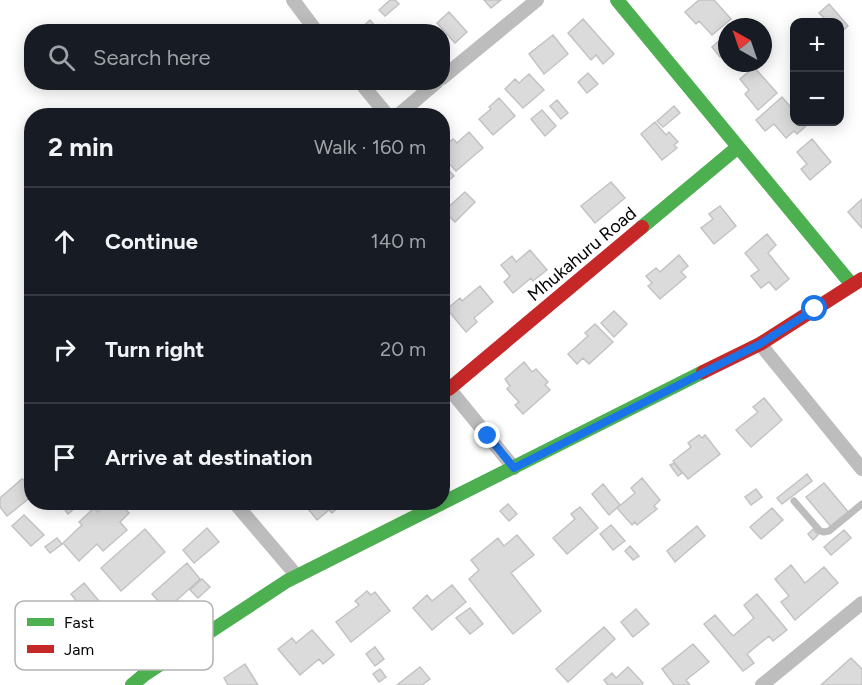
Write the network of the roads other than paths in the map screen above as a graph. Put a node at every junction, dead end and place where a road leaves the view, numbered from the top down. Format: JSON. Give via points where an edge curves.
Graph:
{"nodes":[{"id":1,"x":293,"y":0,"type":"edge"},
{"id":2,"x":537,"y":0,"type":"edge"},
{"id":3,"x":617,"y":0,"type":"edge"},
{"id":4,"x":311,"y":24,"type":"edge"},
{"id":5,"x":450,"y":71,"type":"edge"},
{"id":6,"x":367,"y":90,"type":"edge"},
{"id":7,"x":428,"y":90,"type":"edge"},
{"id":8,"x":381,"y":108,"type":"edge"},
{"id":9,"x":406,"y":108,"type":"edge"},
{"id":10,"x":738,"y":147,"type":"junction"},
{"id":11,"x":857,"y":282,"type":"edge"},
{"id":12,"x":760,"y":344,"type":"junction"},
{"id":13,"x":450,"y":381,"type":"edge"},
{"id":14,"x":450,"y":389,"type":"edge"},
{"id":15,"x":514,"y":468,"type":"junction"},
{"id":16,"x":862,"y":470,"type":"edge"},
{"id":17,"x":450,"y":500,"type":"edge"},
{"id":18,"x":794,"y":501,"type":"dead end"},
{"id":19,"x":862,"y":504,"type":"edge"},
{"id":20,"x":241,"y":510,"type":"edge"},
{"id":21,"x":430,"y":510,"type":"edge"},
{"id":22,"x":297,"y":576,"type":"junction"},
{"id":23,"x":862,"y":603,"type":"edge"},
{"id":24,"x":213,"y":629,"type":"edge"},
{"id":25,"x":151,"y":670,"type":"edge"},
{"id":26,"x":132,"y":685,"type":"edge"},
{"id":27,"x":762,"y":685,"type":"edge"}],
"edges":[{"from":1,"to":4,"type":"street"},
{"from":2,"to":5,"type":"street"},
{"from":3,"to":10,"type":"street"},
{"from":6,"to":8,"type":"street"},
{"from":7,"to":9,"type":"street"},
{"from":10,"to":11,"type":"street"},
{"from":10,"to":13,"type":"street","name":"Mhukahuru Road"},
{"from":11,"to":12,"type":"street"},
{"from":12,"to":15,"type":"street"},
{"from":12,"to":16,"type":"street"},
{"from":14,"to":15,"type":"street"},
{"from":15,"to":17,"type":"street"},
{"from":18,"to":19,"type":"lane","via":[[824,532]]},
{"from":20,"to":22,"type":"street"},
{"from":21,"to":22,"type":"street"},
{"from":22,"to":24,"type":"street"},
{"from":23,"to":27,"type":"street"},
{"from":25,"to":26,"type":"street"}]}
